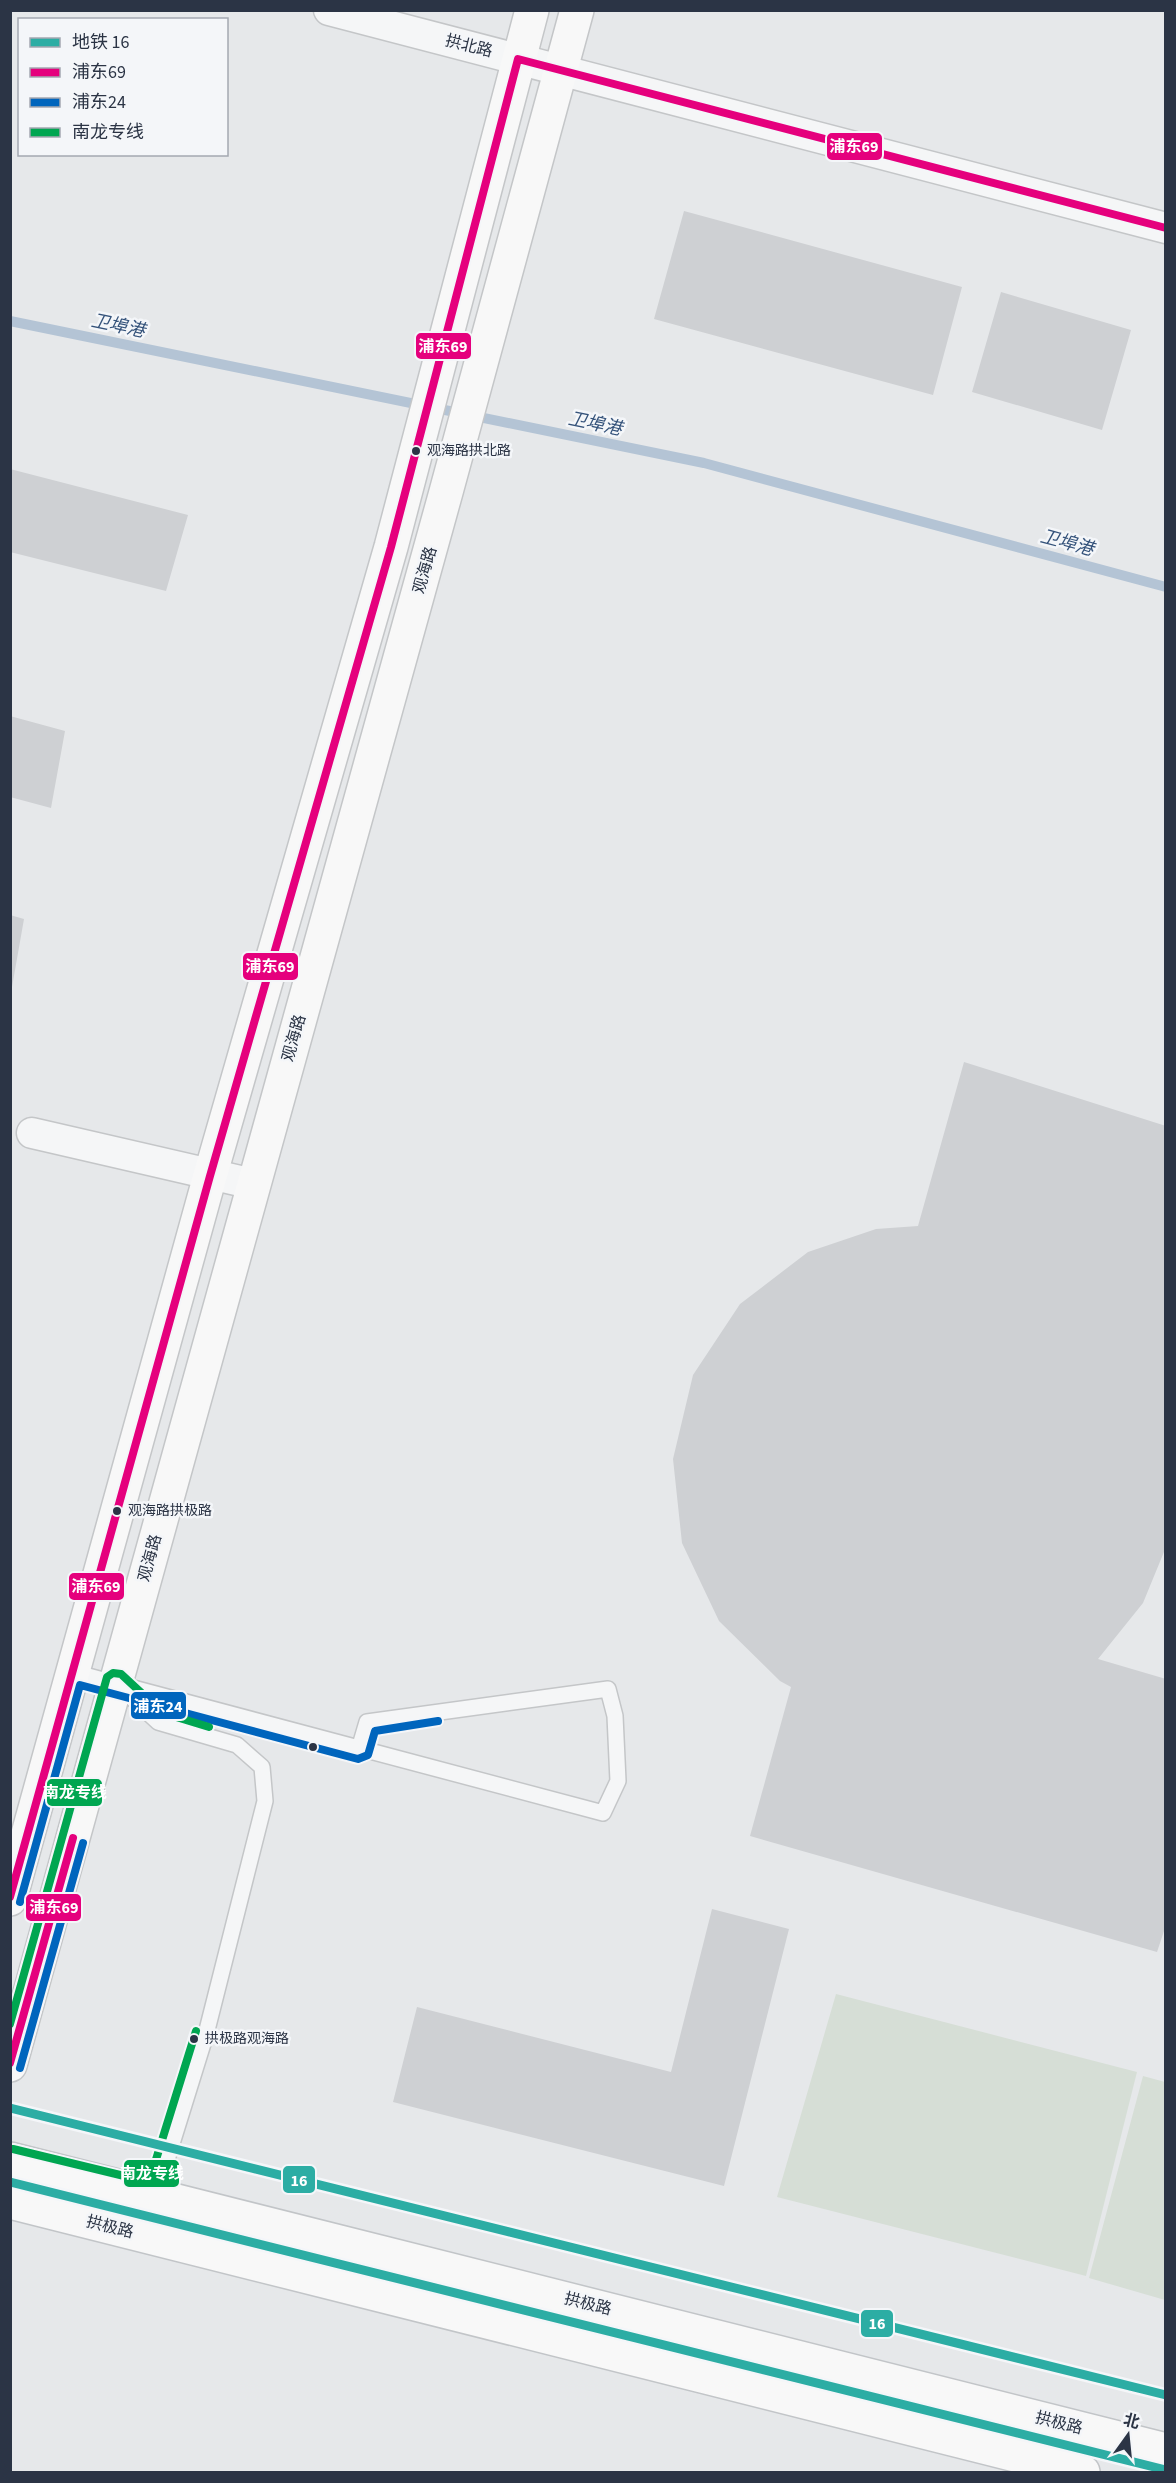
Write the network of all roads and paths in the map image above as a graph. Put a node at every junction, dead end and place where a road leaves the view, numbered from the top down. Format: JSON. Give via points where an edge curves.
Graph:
{"nodes":[{"id":1,"x":329,"y":10,"type":"edge"},
{"id":2,"x":532,"y":10,"type":"edge"},
{"id":3,"x":577,"y":10,"type":"edge"},
{"id":4,"x":518,"y":59,"type":"junction"},
{"id":5,"x":560,"y":70,"type":"junction"},
{"id":6,"x":1166,"y":228,"type":"edge"},
{"id":7,"x":32,"y":1133,"type":"dead end"},
{"id":8,"x":210,"y":1176,"type":"junction"},
{"id":9,"x":253,"y":1184,"type":"junction"},
{"id":10,"x":73,"y":1672,"type":"junction"},
{"id":11,"x":116,"y":1683,"type":"junction"},
{"id":12,"x":359,"y":1749,"type":"junction"},
{"id":13,"x":10,"y":1899,"type":"edge"},
{"id":14,"x":10,"y":2065,"type":"edge"},
{"id":15,"x":10,"y":2158,"type":"edge"},
{"id":16,"x":156,"y":2195,"type":"junction"},
{"id":17,"x":10,"y":2202,"type":"edge"},
{"id":18,"x":1166,"y":2450,"type":"edge"},
{"id":19,"x":1083,"y":2472,"type":"edge"}],
"edges":[{"from":1,"to":4,"type":"street","name":"拱北路"},
{"from":2,"to":4,"type":"main road"},
{"from":3,"to":5,"type":"main road","name":"观海路"},
{"from":4,"to":5,"type":"street","name":"拱北路"},
{"from":4,"to":8,"type":"main road","via":[[391,547]]},
{"from":5,"to":6,"type":"street","name":"拱北路"},
{"from":5,"to":9,"type":"main road","name":"观海路"},
{"from":7,"to":8,"type":"street"},
{"from":8,"to":9,"type":"street"},
{"from":8,"to":10,"type":"main road"},
{"from":9,"to":11,"type":"main road","name":"观海路"},
{"from":10,"to":11,"type":"lane"},
{"from":10,"to":13,"type":"main road"},
{"from":11,"to":12,"type":"lane"},
{"from":11,"to":14,"type":"main road","name":"观海路"},
{"from":11,"to":16,"type":"lane","via":[[158,1722],[237,1745],[261,1767],[264,1801],[206,2034]]},
{"from":12,"to":12,"type":"lane","via":[[603,1813],[618,1781],[615,1716],[608,1689],[367,1722]]},
{"from":15,"to":16,"type":"main road","name":"拱极路"},
{"from":16,"to":18,"type":"main road","name":"拱极路"},
{"from":17,"to":19,"type":"main road","name":"拱极路"}]}
